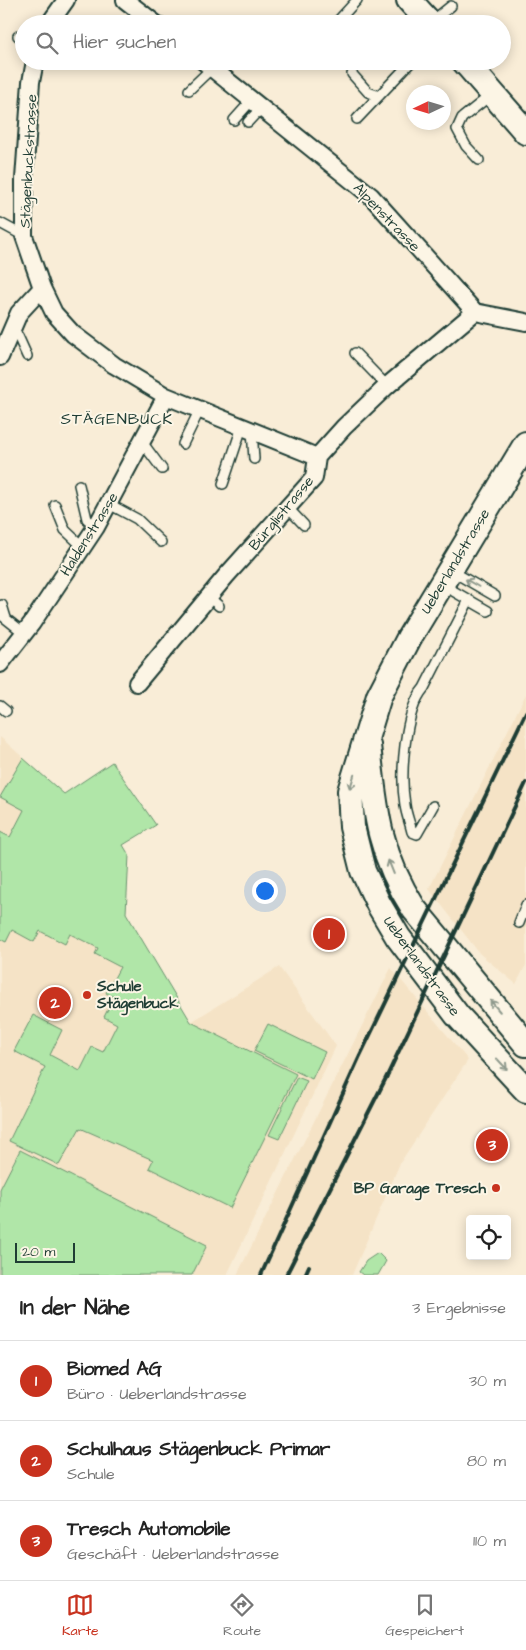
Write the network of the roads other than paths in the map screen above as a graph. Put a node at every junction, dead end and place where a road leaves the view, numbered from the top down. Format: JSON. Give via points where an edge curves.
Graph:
{"nodes":[{"id":1,"x":66,"y":0,"type":"edge"},
{"id":2,"x":125,"y":0,"type":"edge"},
{"id":3,"x":357,"y":0,"type":"edge"},
{"id":4,"x":409,"y":0,"type":"edge"},
{"id":5,"x":451,"y":6,"type":"dead end"},
{"id":6,"x":55,"y":15,"type":"edge"},
{"id":7,"x":144,"y":15,"type":"edge"},
{"id":8,"x":343,"y":15,"type":"edge"},
{"id":9,"x":423,"y":15,"type":"edge"},
{"id":10,"x":440,"y":15,"type":"edge"},
{"id":11,"x":33,"y":70,"type":"edge"},
{"id":12,"x":203,"y":70,"type":"edge"},
{"id":13,"x":213,"y":70,"type":"edge"},
{"id":14,"x":404,"y":70,"type":"edge"},
{"id":15,"x":472,"y":70,"type":"edge"},
{"id":16,"x":352,"y":74,"type":"dead end"},
{"id":17,"x":189,"y":90,"type":"dead end"},
{"id":18,"x":492,"y":94,"type":"junction"},
{"id":19,"x":379,"y":96,"type":"junction"},
{"id":20,"x":256,"y":104,"type":"junction"},
{"id":21,"x":357,"y":118,"type":"dead end"},
{"id":22,"x":234,"y":120,"type":"dead end"},
{"id":23,"x":248,"y":122,"type":"dead end"},
{"id":24,"x":526,"y":132,"type":"edge"},
{"id":25,"x":479,"y":160,"type":"dead end"},
{"id":26,"x":0,"y":223,"type":"edge"},
{"id":27,"x":24,"y":236,"type":"junction"},
{"id":28,"x":42,"y":288,"type":"junction"},
{"id":29,"x":475,"y":312,"type":"junction"},
{"id":30,"x":526,"y":322,"type":"edge"},
{"id":31,"x":11,"y":332,"type":"junction"},
{"id":32,"x":355,"y":354,"type":"dead end"},
{"id":33,"x":0,"y":355,"type":"edge"},
{"id":34,"x":27,"y":356,"type":"dead end"},
{"id":35,"x":387,"y":386,"type":"junction"},
{"id":36,"x":166,"y":396,"type":"junction"},
{"id":37,"x":200,"y":409,"type":"junction"},
{"id":38,"x":247,"y":429,"type":"junction"},
{"id":39,"x":142,"y":442,"type":"junction"},
{"id":40,"x":183,"y":444,"type":"dead end"},
{"id":41,"x":526,"y":444,"type":"edge"},
{"id":42,"x":317,"y":457,"type":"junction"},
{"id":43,"x":254,"y":459,"type":"dead end"},
{"id":44,"x":162,"y":469,"type":"dead end"},
{"id":45,"x":223,"y":484,"type":"dead end"},
{"id":46,"x":79,"y":485,"type":"dead end"},
{"id":47,"x":109,"y":504,"type":"junction"},
{"id":48,"x":55,"y":505,"type":"dead end"},
{"id":49,"x":288,"y":508,"type":"junction"},
{"id":50,"x":304,"y":526,"type":"dead end"},
{"id":51,"x":96,"y":527,"type":"junction"},
{"id":52,"x":162,"y":542,"type":"dead end"},
{"id":53,"x":83,"y":547,"type":"junction"},
{"id":54,"x":445,"y":577,"type":"junction"},
{"id":55,"x":495,"y":596,"type":"dead end"},
{"id":56,"x":469,"y":600,"type":"junction"},
{"id":57,"x":488,"y":611,"type":"dead end"},
{"id":58,"x":3,"y":612,"type":"edge"},
{"id":59,"x":24,"y":633,"type":"junction"},
{"id":60,"x":0,"y":664,"type":"edge"},
{"id":61,"x":137,"y":683,"type":"dead end"},
{"id":62,"x":367,"y":735,"type":"junction"},
{"id":63,"x":433,"y":806,"type":"dead end"},
{"id":64,"x":526,"y":905,"type":"edge"},
{"id":65,"x":519,"y":923,"type":"dead end"},
{"id":66,"x":526,"y":1044,"type":"edge"},
{"id":67,"x":526,"y":1090,"type":"edge"}],
"edges":[{"from":1,"to":6,"type":"street"},
{"from":2,"to":7,"type":"street"},
{"from":3,"to":8,"type":"lane"},
{"from":4,"to":9,"type":"main road"},
{"from":5,"to":10,"type":"lane"},
{"from":11,"to":27,"type":"street","name":"Stägenbuckstrasse","via":[[24,179]]},
{"from":12,"to":17,"type":"lane"},
{"from":13,"to":20,"type":"street","name":"Alpenstrasse"},
{"from":14,"to":19,"type":"lane"},
{"from":15,"to":18,"type":"main road"},
{"from":16,"to":19,"type":"lane","via":[[368,92]]},
{"from":18,"to":24,"type":"main road"},
{"from":18,"to":25,"type":"lane","via":[[462,118],[457,129]]},
{"from":19,"to":21,"type":"lane"},
{"from":20,"to":22,"type":"lane"},
{"from":20,"to":23,"type":"lane"},
{"from":20,"to":29,"type":"street","name":"Alpenstrasse","via":[[371,196]]},
{"from":26,"to":27,"type":"lane"},
{"from":27,"to":28,"type":"street","name":"Stägenbuckstrasse"},
{"from":28,"to":31,"type":"street","via":[[19,313]]},
{"from":28,"to":36,"type":"street","name":"Stägenbuckstrasse","via":[[54,313],[73,334],[114,365]]},
{"from":29,"to":30,"type":"street"},
{"from":29,"to":35,"type":"street","name":"Bürglistrasse"},
{"from":31,"to":33,"type":"street"},
{"from":31,"to":34,"type":"lane","via":[[18,336]]},
{"from":32,"to":35,"type":"lane"},
{"from":35,"to":42,"type":"street","name":"Bürglistrasse"},
{"from":36,"to":37,"type":"street","name":"Stägenbuckstrasse"},
{"from":36,"to":39,"type":"street","name":"Haldenstrasse"},
{"from":37,"to":38,"type":"street","name":"Stägenbuckstrasse"},
{"from":37,"to":40,"type":"lane"},
{"from":38,"to":42,"type":"street","name":"Stägenbuckstrasse"},
{"from":38,"to":43,"type":"lane"},
{"from":38,"to":45,"type":"lane"},
{"from":39,"to":44,"type":"lane"},
{"from":39,"to":47,"type":"street","name":"Haldenstrasse"},
{"from":41,"to":54,"type":"main road","name":"Ueberlandstrasse"},
{"from":42,"to":49,"type":"street","name":"Bürglistrasse","via":[[314,478]]},
{"from":46,"to":51,"type":"lane","via":[[87,519]]},
{"from":47,"to":51,"type":"street","name":"Haldenstrasse"},
{"from":47,"to":52,"type":"lane","via":[[137,519]]},
{"from":48,"to":53,"type":"lane","via":[[65,530]]},
{"from":49,"to":50,"type":"lane"},
{"from":49,"to":61,"type":"street","name":"Bürglistrasse","via":[[214,601]]},
{"from":51,"to":53,"type":"street","name":"Haldenstrasse"},
{"from":53,"to":59,"type":"street","name":"Haldenstrasse"},
{"from":55,"to":54,"type":"lane","one_way":true},
{"from":54,"to":56,"type":"lane"},
{"from":54,"to":62,"type":"main road","name":"Ueberlandstrasse","via":[[379,696]]},
{"from":56,"to":57,"type":"lane"},
{"from":56,"to":63,"type":"lane","via":[[424,688],[416,697],[406,740],[403,778],[405,806],[412,832],[417,834]]},
{"from":58,"to":59,"type":"lane"},
{"from":59,"to":60,"type":"street","name":"Haldenstrasse"},
{"from":66,"to":62,"type":"main road","name":"Ueberlandstrasse","one_way":true,"via":[[414,909],[400,887],[388,863],[378,826]]},
{"from":62,"to":67,"type":"main road","name":"Ueberlandstrasse","one_way":true,"via":[[350,791],[352,826],[363,871],[398,937],[457,1015]]},
{"from":64,"to":65,"type":"lane"}]}
